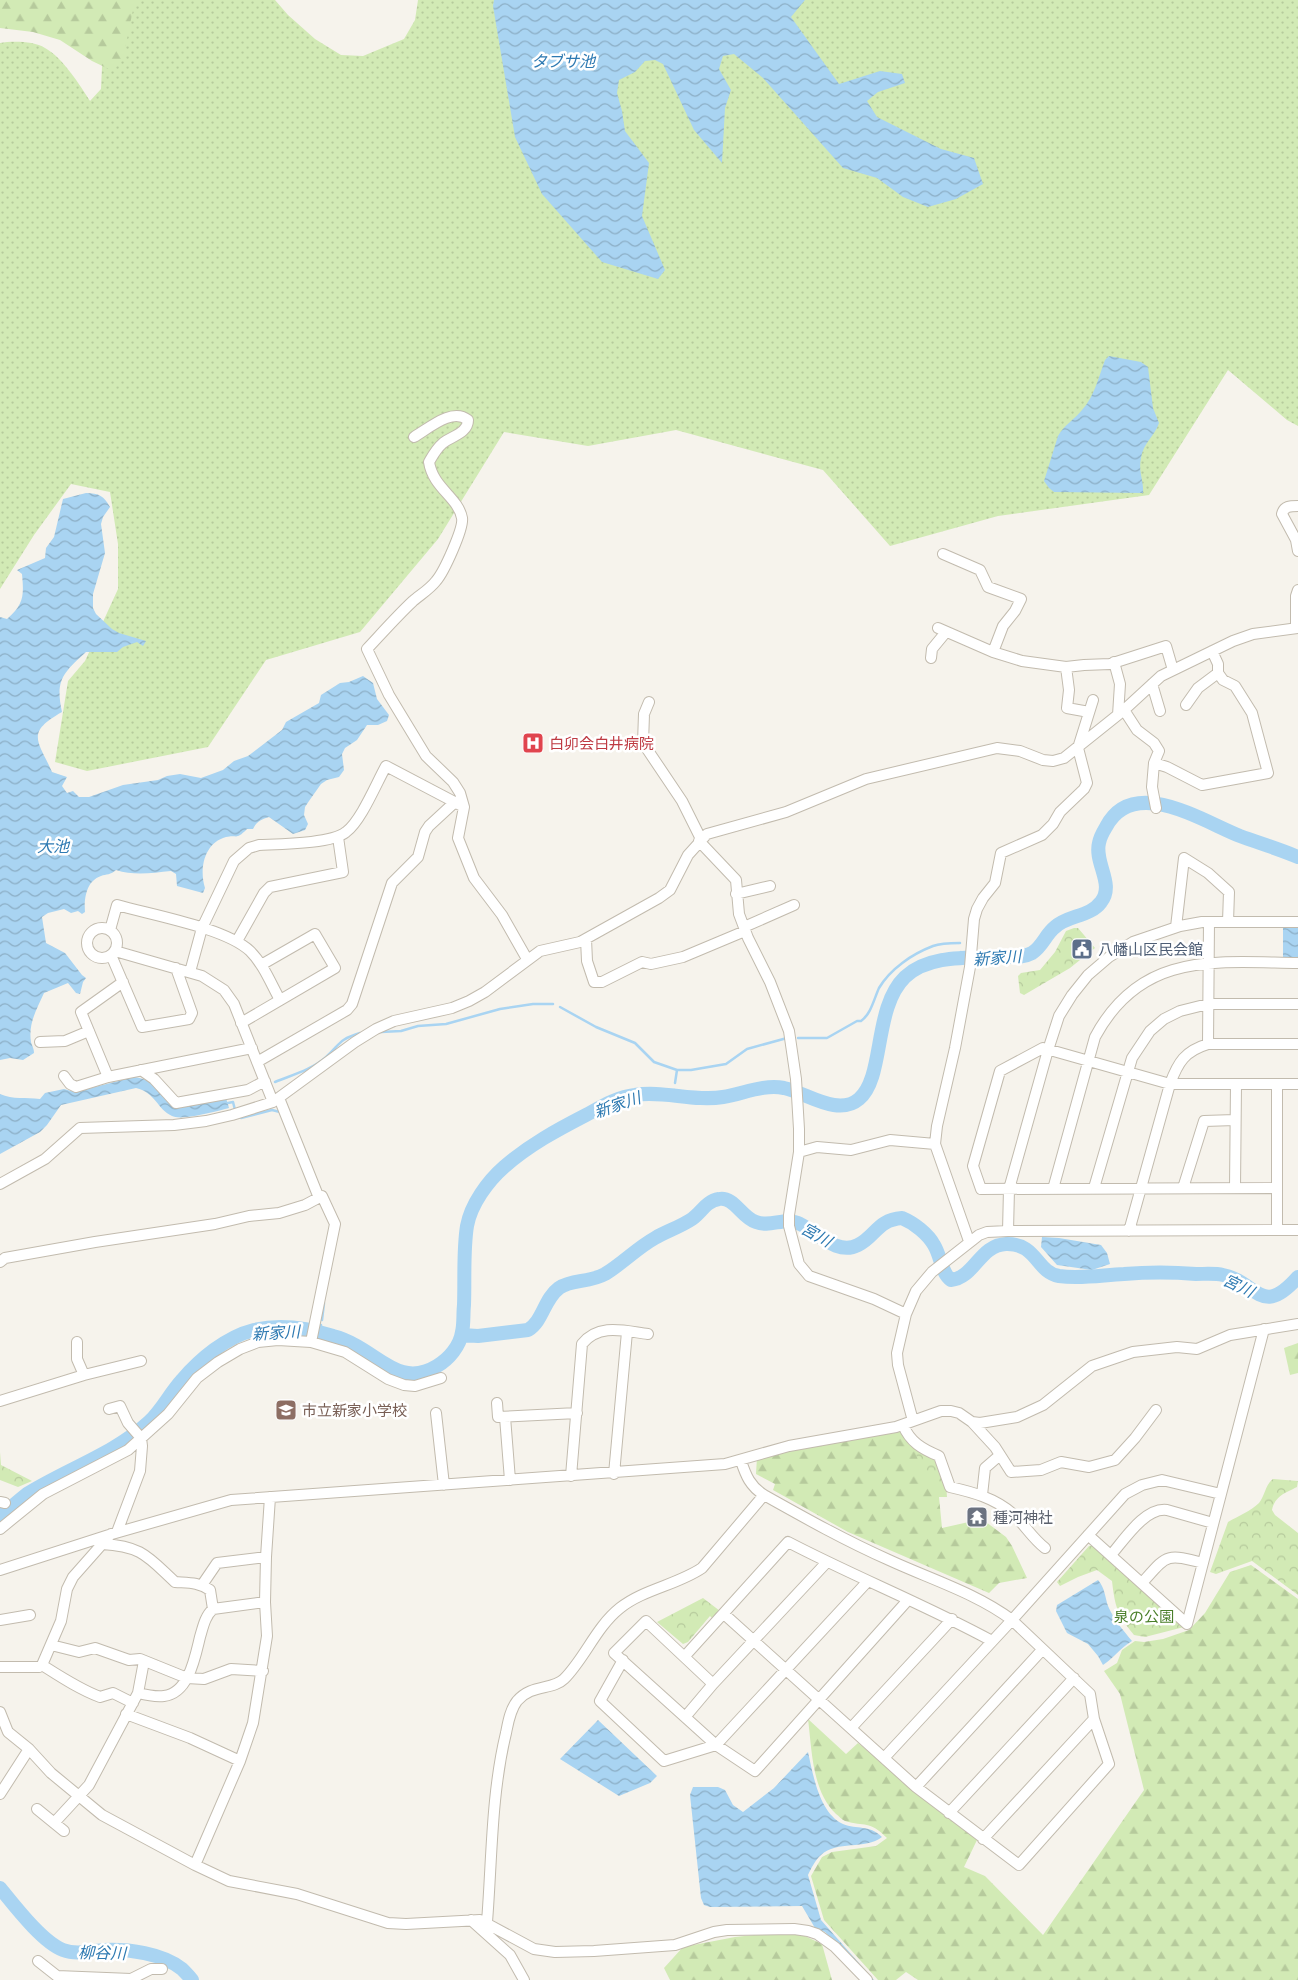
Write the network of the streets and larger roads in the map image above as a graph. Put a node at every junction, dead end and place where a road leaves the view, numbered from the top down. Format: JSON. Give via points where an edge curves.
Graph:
{"nodes":[{"id":1,"x":414,"y":438,"type":"dead end"},
{"id":2,"x":1298,"y":506,"type":"edge"},
{"id":3,"x":1298,"y":551,"type":"edge"},
{"id":4,"x":943,"y":554,"type":"dead end"},
{"id":5,"x":1298,"y":590,"type":"edge"},
{"id":6,"x":1297,"y":627,"type":"edge"},
{"id":7,"x":1212,"y":651,"type":"junction"},
{"id":8,"x":992,"y":652,"type":"junction"},
{"id":9,"x":931,"y":658,"type":"dead end"},
{"id":10,"x":1114,"y":662,"type":"junction"},
{"id":11,"x":1066,"y":668,"type":"junction"},
{"id":12,"x":1173,"y":670,"type":"junction"},
{"id":13,"x":1218,"y":673,"type":"junction"},
{"id":14,"x":1152,"y":684,"type":"junction"},
{"id":15,"x":1093,"y":700,"type":"dead end"},
{"id":16,"x":648,"y":702,"type":"dead end"},
{"id":17,"x":1186,"y":705,"type":"dead end"},
{"id":18,"x":1160,"y":711,"type":"dead end"},
{"id":19,"x":1089,"y":712,"type":"junction"},
{"id":20,"x":1121,"y":712,"type":"junction"},
{"id":21,"x":1078,"y":748,"type":"junction"},
{"id":22,"x":1154,"y":763,"type":"junction"},
{"id":23,"x":459,"y":804,"type":"junction"},
{"id":24,"x":1156,"y":808,"type":"dead end"},
{"id":25,"x":338,"y":838,"type":"junction"},
{"id":26,"x":700,"y":840,"type":"junction"},
{"id":27,"x":770,"y":886,"type":"dead end"},
{"id":28,"x":736,"y":894,"type":"junction"},
{"id":29,"x":794,"y":905,"type":"dead end"},
{"id":30,"x":1209,"y":922,"type":"junction"},
{"id":31,"x":1228,"y":922,"type":"junction"},
{"id":32,"x":1298,"y":922,"type":"edge"},
{"id":33,"x":1176,"y":927,"type":"junction"},
{"id":34,"x":202,"y":928,"type":"junction"},
{"id":35,"x":744,"y":929,"type":"junction"},
{"id":36,"x":110,"y":930,"type":"junction"},
{"id":37,"x":586,"y":939,"type":"junction"},
{"id":38,"x":237,"y":941,"type":"junction"},
{"id":39,"x":113,"y":953,"type":"junction"},
{"id":40,"x":527,"y":959,"type":"junction"},
{"id":41,"x":1209,"y":962,"type":"junction"},
{"id":42,"x":1298,"y":963,"type":"edge"},
{"id":43,"x":261,"y":965,"type":"junction"},
{"id":44,"x":176,"y":968,"type":"junction"},
{"id":45,"x":190,"y":972,"type":"junction"},
{"id":46,"x":123,"y":982,"type":"junction"},
{"id":47,"x":280,"y":1000,"type":"junction"},
{"id":48,"x":1208,"y":1004,"type":"junction"},
{"id":49,"x":1298,"y":1004,"type":"edge"},
{"id":50,"x":241,"y":1023,"type":"junction"},
{"id":51,"x":89,"y":1031,"type":"junction"},
{"id":52,"x":40,"y":1042,"type":"dead end"},
{"id":53,"x":1208,"y":1044,"type":"junction"},
{"id":54,"x":1298,"y":1044,"type":"edge"},
{"id":55,"x":252,"y":1048,"type":"junction"},
{"id":56,"x":1048,"y":1050,"type":"junction"},
{"id":57,"x":1087,"y":1061,"type":"junction"},
{"id":58,"x":257,"y":1062,"type":"junction"},
{"id":59,"x":141,"y":1070,"type":"junction"},
{"id":60,"x":1126,"y":1073,"type":"junction"},
{"id":61,"x":64,"y":1076,"type":"dead end"},
{"id":62,"x":108,"y":1077,"type":"junction"},
{"id":63,"x":265,"y":1082,"type":"junction"},
{"id":64,"x":1170,"y":1084,"type":"junction"},
{"id":65,"x":1236,"y":1084,"type":"junction"},
{"id":66,"x":1277,"y":1084,"type":"junction"},
{"id":67,"x":1298,"y":1084,"type":"edge"},
{"id":68,"x":276,"y":1100,"type":"junction"},
{"id":69,"x":1236,"y":1120,"type":"junction"},
{"id":70,"x":935,"y":1144,"type":"junction"},
{"id":71,"x":799,"y":1152,"type":"junction"},
{"id":72,"x":0,"y":1184,"type":"edge"},
{"id":73,"x":1053,"y":1188,"type":"junction"},
{"id":74,"x":1094,"y":1188,"type":"junction"},
{"id":75,"x":1140,"y":1188,"type":"junction"},
{"id":76,"x":1184,"y":1188,"type":"junction"},
{"id":77,"x":1235,"y":1188,"type":"junction"},
{"id":78,"x":1276,"y":1188,"type":"junction"},
{"id":79,"x":1009,"y":1189,"type":"junction"},
{"id":80,"x":319,"y":1198,"type":"junction"},
{"id":81,"x":1277,"y":1230,"type":"junction"},
{"id":82,"x":1298,"y":1230,"type":"edge"},
{"id":83,"x":1008,"y":1231,"type":"junction"},
{"id":84,"x":1129,"y":1231,"type":"junction"},
{"id":85,"x":969,"y":1241,"type":"junction"},
{"id":86,"x":0,"y":1262,"type":"edge"},
{"id":87,"x":906,"y":1314,"type":"junction"},
{"id":88,"x":1298,"y":1324,"type":"edge"},
{"id":89,"x":1264,"y":1329,"type":"junction"},
{"id":90,"x":627,"y":1332,"type":"junction"},
{"id":91,"x":648,"y":1334,"type":"dead end"},
{"id":92,"x":77,"y":1342,"type":"dead end"},
{"id":93,"x":311,"y":1342,"type":"junction"},
{"id":94,"x":141,"y":1362,"type":"dead end"},
{"id":95,"x":84,"y":1375,"type":"junction"},
{"id":96,"x":441,"y":1378,"type":"dead end"},
{"id":97,"x":0,"y":1400,"type":"edge"},
{"id":98,"x":497,"y":1402,"type":"dead end"},
{"id":99,"x":109,"y":1409,"type":"dead end"},
{"id":100,"x":1156,"y":1410,"type":"dead end"},
{"id":101,"x":436,"y":1413,"type":"dead end"},
{"id":102,"x":577,"y":1413,"type":"junction"},
{"id":103,"x":505,"y":1417,"type":"junction"},
{"id":104,"x":913,"y":1421,"type":"junction"},
{"id":105,"x":972,"y":1422,"type":"junction"},
{"id":106,"x":903,"y":1425,"type":"junction"},
{"id":107,"x":141,"y":1438,"type":"junction"},
{"id":108,"x":1000,"y":1455,"type":"junction"},
{"id":109,"x":741,"y":1461,"type":"junction"},
{"id":110,"x":614,"y":1474,"type":"junction"},
{"id":111,"x":571,"y":1476,"type":"junction"},
{"id":112,"x":510,"y":1480,"type":"junction"},
{"id":113,"x":444,"y":1485,"type":"junction"},
{"id":114,"x":1221,"y":1494,"type":"junction"},
{"id":115,"x":764,"y":1495,"type":"junction"},
{"id":116,"x":982,"y":1495,"type":"junction"},
{"id":117,"x":270,"y":1497,"type":"junction"},
{"id":118,"x":1227,"y":1505,"type":"dead end"},
{"id":119,"x":1213,"y":1523,"type":"junction"},
{"id":120,"x":0,"y":1529,"type":"edge"},
{"id":121,"x":114,"y":1533,"type":"junction"},
{"id":122,"x":1088,"y":1535,"type":"junction"},
{"id":123,"x":102,"y":1544,"type":"junction"},
{"id":124,"x":1045,"y":1548,"type":"dead end"},
{"id":125,"x":1110,"y":1555,"type":"junction"},
{"id":126,"x":266,"y":1557,"type":"junction"},
{"id":127,"x":827,"y":1562,"type":"junction"},
{"id":128,"x":1203,"y":1563,"type":"junction"},
{"id":129,"x":0,"y":1570,"type":"edge"},
{"id":130,"x":868,"y":1581,"type":"junction"},
{"id":131,"x":1142,"y":1583,"type":"junction"},
{"id":132,"x":202,"y":1585,"type":"junction"},
{"id":133,"x":908,"y":1600,"type":"junction"},
{"id":134,"x":265,"y":1602,"type":"junction"},
{"id":135,"x":213,"y":1609,"type":"junction"},
{"id":136,"x":724,"y":1614,"type":"junction"},
{"id":137,"x":30,"y":1615,"type":"dead end"},
{"id":138,"x":952,"y":1619,"type":"junction"},
{"id":139,"x":0,"y":1620,"type":"edge"},
{"id":140,"x":1012,"y":1620,"type":"junction"},
{"id":141,"x":754,"y":1640,"type":"junction"},
{"id":142,"x":992,"y":1641,"type":"junction"},
{"id":143,"x":51,"y":1645,"type":"junction"},
{"id":144,"x":1042,"y":1650,"type":"junction"},
{"id":145,"x":686,"y":1656,"type":"junction"},
{"id":146,"x":623,"y":1660,"type":"junction"},
{"id":147,"x":144,"y":1661,"type":"junction"},
{"id":148,"x":42,"y":1665,"type":"junction"},
{"id":149,"x":0,"y":1667,"type":"edge"},
{"id":150,"x":786,"y":1670,"type":"junction"},
{"id":151,"x":263,"y":1671,"type":"junction"},
{"id":152,"x":187,"y":1678,"type":"junction"},
{"id":153,"x":1074,"y":1678,"type":"junction"},
{"id":154,"x":713,"y":1684,"type":"junction"},
{"id":155,"x":135,"y":1698,"type":"junction"},
{"id":156,"x":818,"y":1699,"type":"junction"},
{"id":157,"x":0,"y":1712,"type":"edge"},
{"id":158,"x":126,"y":1714,"type":"junction"},
{"id":159,"x":686,"y":1716,"type":"junction"},
{"id":160,"x":1094,"y":1719,"type":"junction"},
{"id":161,"x":851,"y":1728,"type":"junction"},
{"id":162,"x":716,"y":1745,"type":"junction"},
{"id":163,"x":29,"y":1749,"type":"junction"},
{"id":164,"x":884,"y":1758,"type":"junction"},
{"id":165,"x":240,"y":1761,"type":"junction"},
{"id":166,"x":916,"y":1787,"type":"junction"},
{"id":167,"x":0,"y":1794,"type":"edge"},
{"id":168,"x":79,"y":1796,"type":"junction"},
{"id":169,"x":37,"y":1810,"type":"dead end"},
{"id":170,"x":949,"y":1813,"type":"junction"},
{"id":171,"x":54,"y":1823,"type":"junction"},
{"id":172,"x":64,"y":1831,"type":"dead end"},
{"id":173,"x":983,"y":1839,"type":"junction"},
{"id":174,"x":195,"y":1865,"type":"junction"},
{"id":175,"x":471,"y":1920,"type":"junction"},
{"id":176,"x":487,"y":1922,"type":"junction"},
{"id":177,"x":38,"y":1961,"type":"dead end"},
{"id":178,"x":162,"y":1969,"type":"dead end"},
{"id":179,"x":144,"y":1977,"type":"edge"},
{"id":180,"x":96,"y":1979,"type":"edge"},
{"id":181,"x":128,"y":1980,"type":"edge"},
{"id":182,"x":524,"y":1980,"type":"edge"},
{"id":183,"x":867,"y":1980,"type":"edge"}],
"edges":[{"from":1,"to":23,"type":"street","via":[[451,416],[468,420],[462,433],[442,444],[429,462],[434,480],[458,508],[462,523],[437,580],[367,648],[389,695],[426,756],[460,793]]},
{"from":2,"to":3,"type":"street","via":[[1288,506],[1282,514],[1296,540]]},
{"from":4,"to":8,"type":"street","via":[[980,570],[988,587],[1021,599]]},
{"from":5,"to":6,"type":"street"},
{"from":6,"to":7,"type":"street","via":[[1253,634]]},
{"from":7,"to":12,"type":"street"},
{"from":7,"to":13,"type":"street"},
{"from":8,"to":9,"type":"street","via":[[942,630]]},
{"from":8,"to":11,"type":"street"},
{"from":10,"to":11,"type":"street"},
{"from":10,"to":12,"type":"street","via":[[1166,646]]},
{"from":10,"to":20,"type":"street","via":[[1120,684]]},
{"from":11,"to":19,"type":"street","via":[[1068,708]]},
{"from":12,"to":14,"type":"street"},
{"from":13,"to":17,"type":"street","via":[[1198,688]]},
{"from":13,"to":22,"type":"street","via":[[1223,680],[1235,686],[1252,713],[1268,773],[1202,784]]},
{"from":14,"to":18,"type":"street"},
{"from":14,"to":20,"type":"street"},
{"from":15,"to":19,"type":"street"},
{"from":16,"to":26,"type":"street","via":[[644,714],[643,743],[686,807]]},
{"from":19,"to":21,"type":"street"},
{"from":20,"to":21,"type":"street"},
{"from":20,"to":22,"type":"street","via":[[1154,743],[1159,751]]},
{"from":21,"to":26,"type":"street","via":[[1053,761],[997,748],[884,774],[786,812],[707,834]]},
{"from":21,"to":70,"type":"street","via":[[1087,783],[1084,789],[1042,835],[1001,853],[995,883],[977,909],[970,967]]},
{"from":22,"to":24,"type":"street"},
{"from":23,"to":25,"type":"street","via":[[386,766],[354,824]]},
{"from":23,"to":40,"type":"street","via":[[458,838],[474,878],[502,915]]},
{"from":23,"to":58,"type":"street","via":[[429,826],[418,857],[392,883],[352,1004],[347,1010]]},
{"from":25,"to":34,"type":"street","via":[[249,848],[234,861]]},
{"from":25,"to":38,"type":"street","via":[[343,872],[270,887]]},
{"from":26,"to":28,"type":"street","via":[[736,880]]},
{"from":26,"to":37,"type":"street","via":[[681,866],[670,890]]},
{"from":27,"to":28,"type":"street"},
{"from":28,"to":35,"type":"street"},
{"from":29,"to":35,"type":"street"},
{"from":30,"to":31,"type":"street"},
{"from":30,"to":33,"type":"street"},
{"from":30,"to":41,"type":"street"},
{"from":31,"to":32,"type":"street"},
{"from":31,"to":33,"type":"street","via":[[1229,892],[1184,858]]},
{"from":33,"to":56,"type":"street","via":[[1133,942],[1088,975],[1059,1016]]},
{"from":34,"to":36,"type":"street","via":[[118,905]]},
{"from":34,"to":38,"type":"street"},
{"from":34,"to":45,"type":"street"},
{"from":35,"to":37,"type":"street","via":[[669,961],[642,962],[602,982],[594,982],[587,961]]},
{"from":35,"to":71,"type":"street","via":[[789,1031],[798,1103]]},
{"from":36,"to":39,"type":"street","via":[[117,940]]},
{"from":36,"to":39,"type":"street","via":[[95,929],[88,936],[87,945],[95,956],[104,958]]},
{"from":37,"to":40,"type":"street","via":[[540,951]]},
{"from":38,"to":43,"type":"street"},
{"from":39,"to":44,"type":"street"},
{"from":39,"to":46,"type":"street"},
{"from":40,"to":68,"type":"street","via":[[469,1001],[376,1029],[342,1050]]},
{"from":41,"to":42,"type":"street"},
{"from":41,"to":48,"type":"street"},
{"from":41,"to":57,"type":"street","via":[[1175,968],[1143,983],[1103,1022]]},
{"from":43,"to":47,"type":"street"},
{"from":43,"to":47,"type":"street","via":[[315,934],[335,968]]},
{"from":44,"to":45,"type":"street"},
{"from":44,"to":46,"type":"street","via":[[192,1013],[189,1019],[142,1027]]},
{"from":45,"to":50,"type":"street","via":[[213,981],[224,990]]},
{"from":46,"to":51,"type":"street","via":[[81,1012]]},
{"from":47,"to":50,"type":"street"},
{"from":48,"to":49,"type":"street"},
{"from":48,"to":53,"type":"street"},
{"from":48,"to":60,"type":"street","via":[[1180,1011],[1157,1025],[1139,1044]]},
{"from":50,"to":55,"type":"street"},
{"from":51,"to":52,"type":"street","via":[[65,1041]]},
{"from":51,"to":62,"type":"street"},
{"from":53,"to":54,"type":"street"},
{"from":53,"to":64,"type":"street","via":[[1186,1055]]},
{"from":55,"to":58,"type":"street"},
{"from":55,"to":59,"type":"street"},
{"from":56,"to":57,"type":"street"},
{"from":56,"to":79,"type":"street"},
{"from":56,"to":79,"type":"street","via":[[1042,1048],[1000,1071],[972,1166],[981,1189]]},
{"from":57,"to":60,"type":"street"},
{"from":57,"to":73,"type":"street"},
{"from":58,"to":63,"type":"street"},
{"from":59,"to":62,"type":"street"},
{"from":59,"to":63,"type":"street","via":[[176,1103],[248,1090]]},
{"from":60,"to":64,"type":"street"},
{"from":60,"to":74,"type":"street"},
{"from":61,"to":62,"type":"street","via":[[76,1087]]},
{"from":63,"to":68,"type":"street"},
{"from":64,"to":65,"type":"street"},
{"from":64,"to":75,"type":"street"},
{"from":65,"to":66,"type":"street"},
{"from":65,"to":69,"type":"street"},
{"from":66,"to":67,"type":"street"},
{"from":66,"to":78,"type":"street"},
{"from":68,"to":72,"type":"street","via":[[236,1114],[174,1125],[80,1128],[45,1159]]},
{"from":68,"to":80,"type":"street"},
{"from":69,"to":76,"type":"street","via":[[1204,1121]]},
{"from":69,"to":77,"type":"street"},
{"from":70,"to":71,"type":"street","via":[[890,1140],[851,1150],[817,1148]]},
{"from":70,"to":85,"type":"street"},
{"from":71,"to":87,"type":"street","via":[[789,1214],[799,1264],[809,1276]]},
{"from":73,"to":74,"type":"street"},
{"from":73,"to":79,"type":"street"},
{"from":74,"to":75,"type":"street"},
{"from":75,"to":76,"type":"street"},
{"from":75,"to":84,"type":"street"},
{"from":76,"to":77,"type":"street"},
{"from":77,"to":78,"type":"street"},
{"from":78,"to":81,"type":"street"},
{"from":79,"to":83,"type":"street"},
{"from":80,"to":86,"type":"street","via":[[279,1213],[95,1242],[5,1258]]},
{"from":80,"to":93,"type":"street","via":[[322,1196],[335,1224]]},
{"from":81,"to":82,"type":"street"},
{"from":81,"to":84,"type":"street"},
{"from":83,"to":84,"type":"street"},
{"from":83,"to":85,"type":"street","via":[[987,1232]]},
{"from":85,"to":87,"type":"street","via":[[932,1272],[916,1291]]},
{"from":87,"to":104,"type":"street","via":[[897,1353]]},
{"from":88,"to":89,"type":"street"},
{"from":89,"to":105,"type":"street","via":[[1230,1335],[1197,1349],[1132,1352],[1092,1366],[1043,1404],[1018,1417]]},
{"from":89,"to":114,"type":"street"},
{"from":90,"to":91,"type":"street"},
{"from":90,"to":102,"type":"street","via":[[606,1330],[588,1336],[582,1344]]},
{"from":90,"to":110,"type":"street"},
{"from":92,"to":95,"type":"street","via":[[78,1359]]},
{"from":93,"to":96,"type":"street","via":[[345,1352],[388,1379],[404,1385],[415,1386]]},
{"from":93,"to":107,"type":"street","via":[[278,1340],[258,1342],[240,1349],[196,1378],[168,1414]]},
{"from":94,"to":95,"type":"street"},
{"from":95,"to":97,"type":"street"},
{"from":98,"to":103,"type":"street","via":[[498,1417]]},
{"from":99,"to":107,"type":"street","via":[[120,1406],[128,1423]]},
{"from":100,"to":108,"type":"street","via":[[1115,1460],[1089,1467],[1061,1462],[1041,1470],[1011,1472]]},
{"from":101,"to":113,"type":"street"},
{"from":102,"to":103,"type":"street"},
{"from":102,"to":111,"type":"street"},
{"from":103,"to":112,"type":"street"},
{"from":104,"to":105,"type":"street","via":[[941,1411],[951,1411]]},
{"from":104,"to":106,"type":"street"},
{"from":105,"to":108,"type":"street"},
{"from":106,"to":109,"type":"street","via":[[789,1446]]},
{"from":106,"to":116,"type":"street","via":[[915,1444],[939,1456],[950,1487]]},
{"from":107,"to":120,"type":"street","via":[[128,1450],[43,1494]]},
{"from":107,"to":121,"type":"street","via":[[140,1471]]},
{"from":108,"to":116,"type":"street","via":[[985,1468]]},
{"from":109,"to":110,"type":"street"},
{"from":109,"to":115,"type":"street","via":[[754,1489]]},
{"from":110,"to":111,"type":"street"},
{"from":111,"to":112,"type":"street"},
{"from":112,"to":113,"type":"street"},
{"from":113,"to":117,"type":"street"},
{"from":114,"to":118,"type":"street"},
{"from":114,"to":119,"type":"street"},
{"from":114,"to":122,"type":"street","via":[[1162,1480],[1142,1485],[1125,1494]]},
{"from":115,"to":140,"type":"street","via":[[839,1536],[993,1606]]},
{"from":115,"to":176,"type":"street","via":[[702,1568],[621,1608],[603,1625],[563,1680],[531,1690],[516,1702],[500,1762]]},
{"from":116,"to":124,"type":"street","via":[[1012,1513]]},
{"from":117,"to":121,"type":"street","via":[[216,1503]]},
{"from":117,"to":126,"type":"street"},
{"from":119,"to":125,"type":"street","via":[[1167,1510],[1153,1511]]},
{"from":119,"to":128,"type":"street"},
{"from":121,"to":123,"type":"street"},
{"from":121,"to":129,"type":"street"},
{"from":122,"to":125,"type":"street"},
{"from":122,"to":140,"type":"street","via":[[1036,1589]]},
{"from":123,"to":132,"type":"street","via":[[133,1548],[175,1582]]},
{"from":123,"to":143,"type":"street","via":[[73,1577]]},
{"from":125,"to":131,"type":"street"},
{"from":126,"to":132,"type":"street","via":[[217,1563]]},
{"from":126,"to":134,"type":"street"},
{"from":127,"to":130,"type":"street"},
{"from":127,"to":136,"type":"street","via":[[788,1542]]},
{"from":127,"to":141,"type":"street"},
{"from":128,"to":131,"type":"street","via":[[1170,1557],[1163,1560]]},
{"from":128,"to":131,"type":"street","via":[[1187,1624]]},
{"from":130,"to":133,"type":"street"},
{"from":130,"to":150,"type":"street"},
{"from":132,"to":135,"type":"street","via":[[210,1590]]},
{"from":133,"to":138,"type":"street"},
{"from":133,"to":156,"type":"street"},
{"from":134,"to":135,"type":"street"},
{"from":134,"to":151,"type":"street","via":[[267,1636]]},
{"from":135,"to":152,"type":"street","via":[[204,1623]]},
{"from":136,"to":141,"type":"street"},
{"from":136,"to":145,"type":"street"},
{"from":137,"to":139,"type":"street"},
{"from":138,"to":142,"type":"street"},
{"from":138,"to":161,"type":"street"},
{"from":140,"to":142,"type":"street"},
{"from":140,"to":144,"type":"street"},
{"from":141,"to":150,"type":"street"},
{"from":141,"to":154,"type":"street"},
{"from":142,"to":164,"type":"street"},
{"from":143,"to":147,"type":"street","via":[[79,1652],[95,1648],[129,1660]]},
{"from":143,"to":148,"type":"street"},
{"from":144,"to":153,"type":"street"},
{"from":144,"to":166,"type":"street"},
{"from":145,"to":146,"type":"street","via":[[646,1621],[614,1653]]},
{"from":145,"to":154,"type":"street"},
{"from":146,"to":159,"type":"street"},
{"from":146,"to":162,"type":"street","via":[[600,1700],[664,1760]]},
{"from":147,"to":152,"type":"street"},
{"from":147,"to":155,"type":"street"},
{"from":148,"to":149,"type":"street"},
{"from":148,"to":155,"type":"street","via":[[100,1697],[113,1692]]},
{"from":150,"to":156,"type":"street"},
{"from":150,"to":162,"type":"street"},
{"from":151,"to":152,"type":"street","via":[[231,1669],[204,1679]]},
{"from":151,"to":165,"type":"street","via":[[253,1723]]},
{"from":152,"to":155,"type":"street","via":[[174,1693]]},
{"from":153,"to":160,"type":"street","via":[[1090,1694]]},
{"from":153,"to":170,"type":"street"},
{"from":154,"to":159,"type":"street"},
{"from":155,"to":158,"type":"street"},
{"from":156,"to":161,"type":"street"},
{"from":156,"to":162,"type":"street","via":[[755,1771]]},
{"from":157,"to":163,"type":"street","via":[[8,1732]]},
{"from":158,"to":165,"type":"street"},
{"from":158,"to":168,"type":"street","via":[[89,1785]]},
{"from":159,"to":162,"type":"street"},
{"from":160,"to":173,"type":"street"},
{"from":160,"to":173,"type":"street","via":[[1109,1764],[1019,1865]]},
{"from":161,"to":164,"type":"street"},
{"from":163,"to":167,"type":"street"},
{"from":163,"to":168,"type":"street"},
{"from":164,"to":166,"type":"street"},
{"from":165,"to":174,"type":"street"},
{"from":166,"to":170,"type":"street"},
{"from":168,"to":171,"type":"street"},
{"from":168,"to":174,"type":"street","via":[[102,1815]]},
{"from":169,"to":171,"type":"street"},
{"from":170,"to":173,"type":"street"},
{"from":171,"to":172,"type":"street"},
{"from":174,"to":175,"type":"street","via":[[229,1880],[297,1894],[388,1923]]},
{"from":175,"to":176,"type":"street"},
{"from":175,"to":182,"type":"street","via":[[510,1956]]},
{"from":176,"to":183,"type":"street","via":[[534,1949],[555,1952],[675,1945],[727,1930],[808,1931],[835,1947]]},
{"from":177,"to":180,"type":"street","via":[[57,1976]]},
{"from":178,"to":179,"type":"street","via":[[151,1969]]},
{"from":179,"to":181,"type":"street"},
{"from":180,"to":181,"type":"street"}]}
